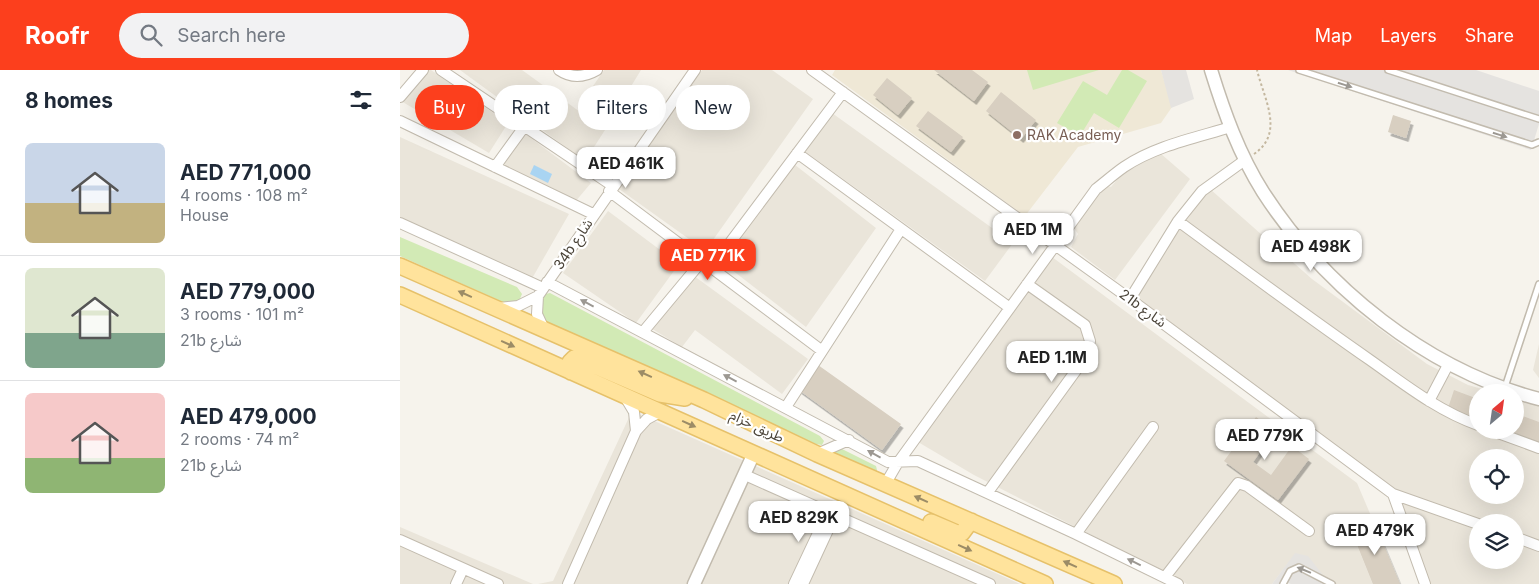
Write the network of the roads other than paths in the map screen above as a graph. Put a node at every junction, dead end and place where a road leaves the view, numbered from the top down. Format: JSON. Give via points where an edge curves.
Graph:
{"nodes":[{"id":1,"x":423,"y":70,"type":"edge"},
{"id":2,"x":441,"y":70,"type":"edge"},
{"id":3,"x":559,"y":70,"type":"edge"},
{"id":4,"x":597,"y":70,"type":"edge"},
{"id":5,"x":695,"y":70,"type":"edge"},
{"id":6,"x":812,"y":70,"type":"edge"},
{"id":7,"x":1211,"y":70,"type":"edge"},
{"id":8,"x":1299,"y":70,"type":"edge"},
{"id":9,"x":1388,"y":70,"type":"edge"},
{"id":10,"x":843,"y":92,"type":"junction"},
{"id":11,"x":400,"y":97,"type":"edge"},
{"id":12,"x":494,"y":106,"type":"edge"},
{"id":13,"x":1539,"y":119,"type":"edge"},
{"id":14,"x":400,"y":121,"type":"edge"},
{"id":15,"x":1230,"y":127,"type":"junction"},
{"id":16,"x":522,"y":130,"type":"edge"},
{"id":17,"x":528,"y":130,"type":"edge"},
{"id":18,"x":1539,"y":142,"type":"edge"},
{"id":19,"x":797,"y":153,"type":"junction"},
{"id":20,"x":1245,"y":160,"type":"junction"},
{"id":21,"x":495,"y":167,"type":"junction"},
{"id":22,"x":611,"y":189,"type":"junction"},
{"id":23,"x":593,"y":214,"type":"junction"},
{"id":24,"x":1178,"y":221,"type":"junction"},
{"id":25,"x":400,"y":223,"type":"edge"},
{"id":26,"x":901,"y":228,"type":"junction"},
{"id":27,"x":1055,"y":246,"type":"junction"},
{"id":28,"x":702,"y":261,"type":"junction"},
{"id":29,"x":400,"y":266,"type":"edge"},
{"id":30,"x":1027,"y":284,"type":"junction"},
{"id":31,"x":1539,"y":284,"type":"edge"},
{"id":32,"x":543,"y":289,"type":"junction"},
{"id":33,"x":400,"y":295,"type":"edge"},
{"id":34,"x":1130,"y":299,"type":"junction"},
{"id":35,"x":495,"y":308,"type":"junction"},
{"id":36,"x":1010,"y":308,"type":"junction"},
{"id":37,"x":544,"y":329,"type":"junction"},
{"id":38,"x":643,"y":332,"type":"junction"},
{"id":39,"x":821,"y":350,"type":"junction"},
{"id":40,"x":1450,"y":363,"type":"junction"},
{"id":41,"x":571,"y":372,"type":"junction"},
{"id":42,"x":1496,"y":384,"type":"edge"},
{"id":43,"x":1506,"y":384,"type":"edge"},
{"id":44,"x":1524,"y":394,"type":"edge"},
{"id":45,"x":624,"y":396,"type":"junction"},
{"id":46,"x":1539,"y":399,"type":"edge"},
{"id":47,"x":704,"y":400,"type":"junction"},
{"id":48,"x":1430,"y":401,"type":"junction"},
{"id":49,"x":786,"y":408,"type":"junction"},
{"id":50,"x":660,"y":412,"type":"junction"},
{"id":51,"x":1469,"y":422,"type":"edge"},
{"id":52,"x":1153,"y":427,"type":"dead end"},
{"id":53,"x":636,"y":431,"type":"junction"},
{"id":54,"x":1514,"y":439,"type":"edge"},
{"id":55,"x":849,"y":440,"type":"junction"},
{"id":56,"x":1539,"y":448,"type":"edge"},
{"id":57,"x":754,"y":453,"type":"junction"},
{"id":58,"x":817,"y":454,"type":"junction"},
{"id":59,"x":897,"y":464,"type":"junction"},
{"id":60,"x":744,"y":475,"type":"junction"},
{"id":61,"x":886,"y":483,"type":"junction"},
{"id":62,"x":988,"y":492,"type":"junction"},
{"id":63,"x":1393,"y":494,"type":"junction"},
{"id":64,"x":831,"y":513,"type":"junction"},
{"id":65,"x":887,"y":513,"type":"junction"},
{"id":66,"x":971,"y":521,"type":"junction"},
{"id":67,"x":1469,"y":521,"type":"edge"},
{"id":68,"x":1309,"y":530,"type":"dead end"},
{"id":69,"x":1076,"y":534,"type":"junction"},
{"id":70,"x":400,"y":540,"type":"edge"},
{"id":71,"x":1524,"y":540,"type":"edge"},
{"id":72,"x":1539,"y":546,"type":"edge"},
{"id":73,"x":463,"y":568,"type":"junction"},
{"id":74,"x":1165,"y":577,"type":"junction"},
{"id":75,"x":572,"y":583,"type":"edge"},
{"id":76,"x":984,"y":583,"type":"edge"},
{"id":77,"x":456,"y":584,"type":"edge"},
{"id":78,"x":498,"y":584,"type":"edge"},
{"id":79,"x":694,"y":584,"type":"edge"},
{"id":80,"x":794,"y":584,"type":"edge"},
{"id":81,"x":803,"y":584,"type":"edge"},
{"id":82,"x":1045,"y":584,"type":"edge"},
{"id":83,"x":1114,"y":584,"type":"edge"},
{"id":84,"x":1178,"y":584,"type":"edge"},
{"id":85,"x":1283,"y":584,"type":"edge"},
{"id":86,"x":1332,"y":584,"type":"edge"},
{"id":87,"x":1425,"y":584,"type":"edge"}],
"edges":[{"from":1,"to":11,"type":"street"},
{"from":2,"to":12,"type":"street"},
{"from":3,"to":4,"type":"street","via":[[571,76],[587,76]]},
{"from":5,"to":22,"type":"street","name":"34b شارع"},
{"from":6,"to":10,"type":"street","name":"21b شارع"},
{"from":7,"to":15,"type":"street"},
{"from":8,"to":18,"type":"lane","one_way":true,"via":[[1532,145]]},
{"from":9,"to":13,"type":"lane"},
{"from":10,"to":19,"type":"street"},
{"from":10,"to":27,"type":"street","name":"21b شارع"},
{"from":14,"to":21,"type":"street"},
{"from":15,"to":20,"type":"street"},
{"from":15,"to":27,"type":"street","via":[[1168,146],[1124,167],[1096,190]]},
{"from":16,"to":21,"type":"street"},
{"from":17,"to":22,"type":"street"},
{"from":19,"to":26,"type":"street"},
{"from":19,"to":28,"type":"street","via":[[720,256]]},
{"from":20,"to":24,"type":"street","via":[[1202,191]]},
{"from":20,"to":40,"type":"street","via":[[1263,192],[1336,280],[1396,330]]},
{"from":21,"to":23,"type":"street"},
{"from":22,"to":23,"type":"street","name":"34b شارع"},
{"from":22,"to":28,"type":"street"},
{"from":23,"to":32,"type":"street","name":"34b شارع"},
{"from":24,"to":34,"type":"street"},
{"from":24,"to":48,"type":"street","via":[[1308,317]]},
{"from":25,"to":32,"type":"street"},
{"from":26,"to":36,"type":"street"},
{"from":26,"to":39,"type":"street"},
{"from":27,"to":30,"type":"street"},
{"from":27,"to":34,"type":"street","name":"21b شارع"},
{"from":28,"to":38,"type":"street"},
{"from":28,"to":39,"type":"street"},
{"from":35,"to":29,"type":"main road","name":"طريق خزام","one_way":true},
{"from":30,"to":36,"type":"street"},
{"from":30,"to":62,"type":"street","via":[[1085,325],[1090,341],[1085,358]]},
{"from":31,"to":43,"type":"lane"},
{"from":32,"to":35,"type":"street","via":[[518,306]]},
{"from":32,"to":37,"type":"street","via":[[537,314]]},
{"from":38,"to":32,"type":"street","one_way":true},
{"from":33,"to":41,"type":"main road","name":"طريق خزام","one_way":true},
{"from":34,"to":63,"type":"street","name":"21b شارع"},
{"from":35,"to":37,"type":"main road","name":"طريق خزام"},
{"from":36,"to":59,"type":"street"},
{"from":47,"to":37,"type":"main road","name":"طريق خزام","one_way":true},
{"from":49,"to":38,"type":"street","one_way":true},
{"from":39,"to":49,"type":"street"},
{"from":40,"to":42,"type":"street"},
{"from":40,"to":48,"type":"street"},
{"from":41,"to":45,"type":"main road","name":"طريق خزام"},
{"from":41,"to":47,"type":"main road","via":[[570,362],[579,358],[660,394]]},
{"from":44,"to":46,"type":"street"},
{"from":45,"to":50,"type":"main road","name":"طريق خزام"},
{"from":45,"to":53,"type":"street","via":[[634,412]]},
{"from":47,"to":58,"type":"main road","name":"طريق خزام"},
{"from":48,"to":51,"type":"street"},
{"from":49,"to":55,"type":"street"},
{"from":50,"to":53,"type":"street"},
{"from":50,"to":57,"type":"main road","name":"طريق خزام","one_way":true},
{"from":52,"to":69,"type":"street"},
{"from":53,"to":75,"type":"street"},
{"from":54,"to":56,"type":"street"},
{"from":55,"to":58,"type":"street"},
{"from":59,"to":55,"type":"street","one_way":true},
{"from":57,"to":60,"type":"street"},
{"from":57,"to":65,"type":"main road","name":"طريق خزام"},
{"from":58,"to":61,"type":"main road","name":"طريق خزام"},
{"from":59,"to":61,"type":"street"},
{"from":59,"to":62,"type":"street","via":[[918,461]]},
{"from":60,"to":64,"type":"street"},
{"from":60,"to":79,"type":"street"},
{"from":66,"to":61,"type":"main road","name":"طريق خزام","one_way":true},
{"from":62,"to":69,"type":"street"},
{"from":63,"to":67,"type":"street","name":"21b شارع"},
{"from":63,"to":87,"type":"street"},
{"from":64,"to":76,"type":"street"},
{"from":64,"to":80,"type":"street"},
{"from":64,"to":81,"type":"street"},
{"from":65,"to":66,"type":"main road","via":[[903,511],[957,532],[967,529]]},
{"from":65,"to":82,"type":"main road","name":"طريق خزام","one_way":true},
{"from":83,"to":66,"type":"main road","name":"طريق خزام","one_way":true},
{"from":68,"to":74,"type":"street","via":[[1247,486],[1238,484]]},
{"from":74,"to":69,"type":"street","one_way":true},
{"from":70,"to":73,"type":"street"},
{"from":71,"to":72,"type":"street"},
{"from":73,"to":77,"type":"street"},
{"from":73,"to":78,"type":"street"},
{"from":74,"to":84,"type":"street"},
{"from":86,"to":85,"type":"lane","one_way":true,"via":[[1299,567],[1290,571]]}]}
